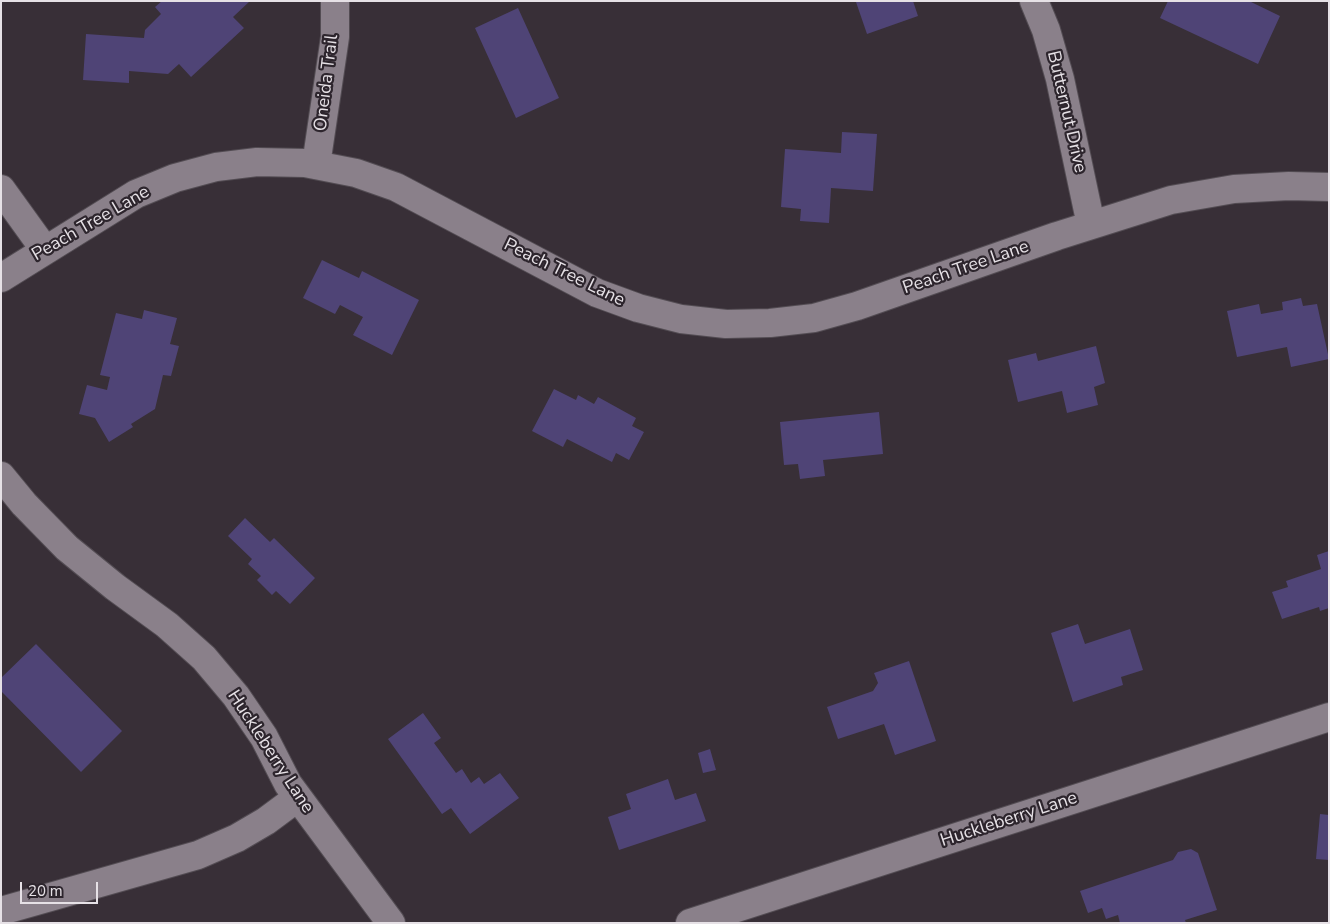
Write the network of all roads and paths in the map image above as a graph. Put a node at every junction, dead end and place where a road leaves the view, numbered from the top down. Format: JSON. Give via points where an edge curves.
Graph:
{"nodes":[{"id":1,"x":335,"y":1,"type":"edge"},
{"id":2,"x":1034,"y":1,"type":"edge"},
{"id":3,"x":316,"y":164,"type":"junction"},
{"id":4,"x":1329,"y":187,"type":"edge"},
{"id":5,"x":1,"y":189,"type":"edge"},
{"id":6,"x":1091,"y":225,"type":"junction"},
{"id":7,"x":45,"y":250,"type":"junction"},
{"id":8,"x":1,"y":278,"type":"edge"},
{"id":9,"x":1,"y":476,"type":"edge"},
{"id":10,"x":1329,"y":717,"type":"edge"},
{"id":11,"x":297,"y":798,"type":"junction"},
{"id":12,"x":1,"y":911,"type":"edge"},
{"id":13,"x":391,"y":923,"type":"edge"},
{"id":14,"x":690,"y":923,"type":"edge"}],
"edges":[{"from":1,"to":3,"type":"street","name":"Oneida Trail","via":[[335,37]]},
{"from":2,"to":6,"type":"street","name":"Butternut Drive","via":[[1060,78]]},
{"from":3,"to":6,"type":"street","name":"Peach Tree Lane","via":[[396,187],[596,293],[681,319],[726,324],[814,318]]},
{"from":3,"to":7,"type":"street","name":"Peach Tree Lane","via":[[257,162],[216,167],[175,178],[136,194]]},
{"from":4,"to":6,"type":"street","name":"Peach Tree Lane","via":[[1234,189],[1171,200]]},
{"from":5,"to":7,"type":"street"},
{"from":7,"to":8,"type":"street","name":"Peach Tree Lane"},
{"from":9,"to":11,"type":"street","name":"Huckleberry Lane","via":[[67,548],[167,625],[204,658],[264,737]]},
{"from":10,"to":14,"type":"street","name":"Huckleberry Lane"},
{"from":11,"to":12,"type":"street","via":[[237,838],[198,854]]},
{"from":11,"to":13,"type":"street","name":"Huckleberry Lane"}]}
